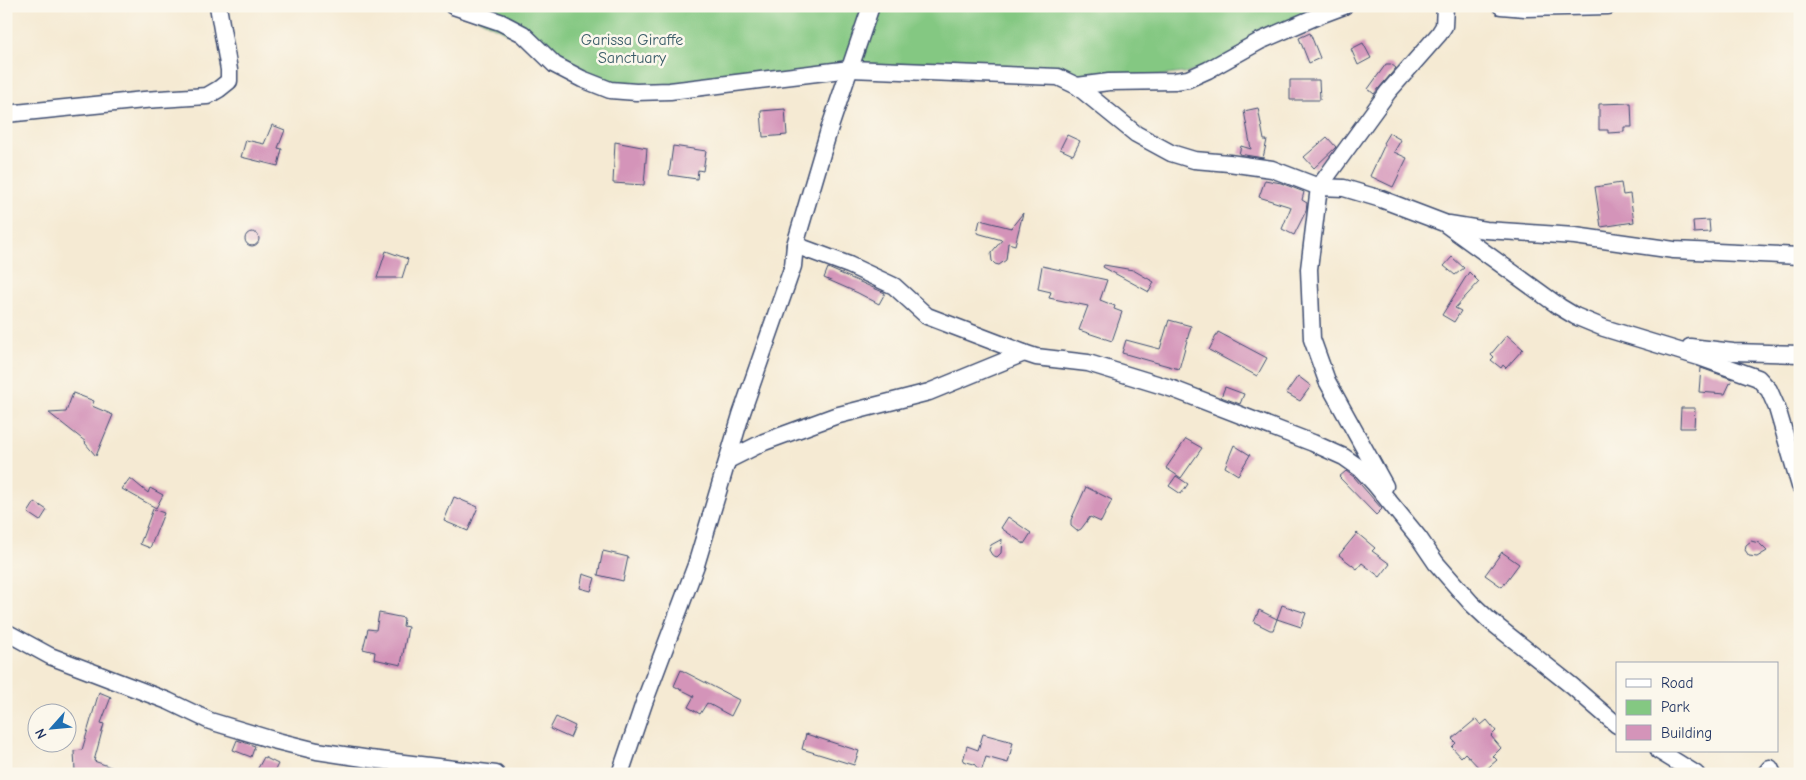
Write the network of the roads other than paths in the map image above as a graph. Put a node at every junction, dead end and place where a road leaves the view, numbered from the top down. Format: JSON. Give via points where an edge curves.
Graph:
{"nodes":[{"id":1,"x":218,"y":6,"type":"edge"},
{"id":2,"x":453,"y":6,"type":"edge"},
{"id":3,"x":871,"y":6,"type":"edge"},
{"id":4,"x":1344,"y":6,"type":"edge"},
{"id":5,"x":1445,"y":6,"type":"edge"},
{"id":6,"x":1501,"y":6,"type":"edge"},
{"id":7,"x":1608,"y":6,"type":"edge"},
{"id":8,"x":850,"y":69,"type":"junction"},
{"id":9,"x":1077,"y":86,"type":"junction"},
{"id":10,"x":6,"y":114,"type":"edge"},
{"id":11,"x":1319,"y":186,"type":"junction"},
{"id":12,"x":1444,"y":223,"type":"junction"},
{"id":13,"x":795,"y":245,"type":"junction"},
{"id":14,"x":1800,"y":256,"type":"edge"},
{"id":15,"x":1653,"y":343,"type":"junction"},
{"id":16,"x":1024,"y":354,"type":"junction"},
{"id":17,"x":1800,"y":354,"type":"edge"},
{"id":18,"x":728,"y":460,"type":"junction"},
{"id":19,"x":1800,"y":486,"type":"edge"},
{"id":20,"x":1397,"y":510,"type":"junction"},
{"id":21,"x":6,"y":632,"type":"edge"},
{"id":22,"x":1616,"y":724,"type":"edge"},
{"id":23,"x":1661,"y":752,"type":"edge"},
{"id":24,"x":496,"y":774,"type":"edge"},
{"id":25,"x":620,"y":774,"type":"edge"},
{"id":26,"x":1696,"y":774,"type":"edge"},
{"id":27,"x":1765,"y":774,"type":"edge"},
{"id":28,"x":1773,"y":774,"type":"edge"}],
"edges":[{"from":1,"to":10,"type":"street","via":[[229,75],[228,81],[213,93]]},
{"from":2,"to":8,"type":"street","via":[[500,22],[523,34],[555,66],[610,90],[670,90]]},
{"from":3,"to":8,"type":"street"},
{"from":4,"to":9,"type":"street","via":[[1260,41],[1188,79]]},
{"from":5,"to":11,"type":"street","via":[[1444,26],[1439,34],[1388,92]]},
{"from":6,"to":7,"type":"street"},
{"from":8,"to":9,"type":"street","via":[[1052,76]]},
{"from":8,"to":13,"type":"street"},
{"from":9,"to":11,"type":"street","via":[[1136,134],[1171,153],[1194,160],[1272,169]]},
{"from":11,"to":12,"type":"street","via":[[1344,188]]},
{"from":11,"to":20,"type":"street","via":[[1309,269],[1312,339],[1327,381]]},
{"from":12,"to":14,"type":"street","via":[[1674,250]]},
{"from":12,"to":15,"type":"street","via":[[1575,316]]},
{"from":13,"to":16,"type":"street","via":[[894,286],[927,316]]},
{"from":13,"to":18,"type":"street","via":[[793,266]]},
{"from":15,"to":17,"type":"street","via":[[1734,352]]},
{"from":15,"to":19,"type":"street","via":[[1758,378],[1765,384],[1778,408]]},
{"from":16,"to":18,"type":"street","via":[[929,392],[826,419],[764,442]]},
{"from":16,"to":20,"type":"street","via":[[1088,363],[1118,371],[1313,443],[1344,457],[1360,469]]},
{"from":18,"to":25,"type":"street","via":[[696,565]]},
{"from":20,"to":22,"type":"street","via":[[1470,603]]},
{"from":21,"to":24,"type":"street","via":[[50,656],[168,701],[210,721],[273,740],[326,753]]},
{"from":23,"to":26,"type":"street"},
{"from":27,"to":28,"type":"street","via":[[1770,768]]}]}
